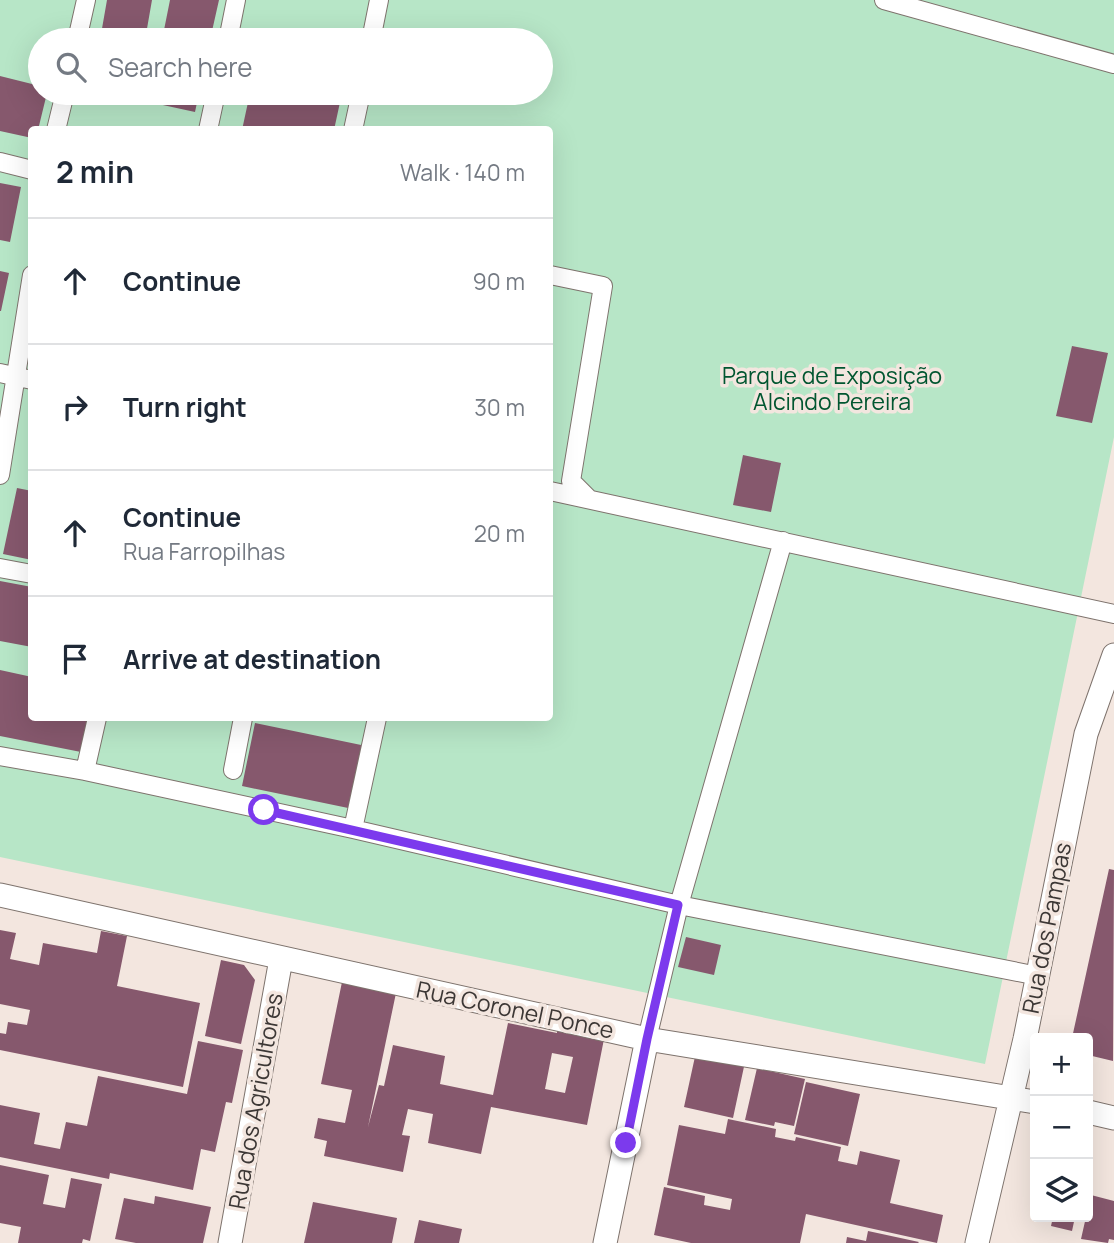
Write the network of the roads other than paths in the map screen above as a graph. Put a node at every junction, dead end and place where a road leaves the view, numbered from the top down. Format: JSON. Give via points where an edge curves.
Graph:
{"nodes":[{"id":1,"x":86,"y":0,"type":"edge"},
{"id":2,"x":236,"y":0,"type":"edge"},
{"id":3,"x":379,"y":0,"type":"edge"},
{"id":4,"x":884,"y":0,"type":"edge"},
{"id":5,"x":80,"y":28,"type":"edge"},
{"id":6,"x":230,"y":28,"type":"edge"},
{"id":7,"x":373,"y":28,"type":"edge"},
{"id":8,"x":1114,"y":64,"type":"edge"},
{"id":9,"x":62,"y":105,"type":"edge"},
{"id":10,"x":213,"y":105,"type":"edge"},
{"id":11,"x":358,"y":105,"type":"edge"},
{"id":12,"x":57,"y":126,"type":"edge"},
{"id":13,"x":209,"y":126,"type":"edge"},
{"id":14,"x":354,"y":126,"type":"edge"},
{"id":15,"x":0,"y":162,"type":"edge"},
{"id":16,"x":28,"y":169,"type":"edge"},
{"id":17,"x":553,"y":276,"type":"edge"},
{"id":18,"x":28,"y":300,"type":"edge"},
{"id":19,"x":16,"y":376,"type":"edge"},
{"id":20,"x":0,"y":475,"type":"edge"},
{"id":21,"x":553,"y":492,"type":"edge"},
{"id":22,"x":589,"y":499,"type":"junction"},
{"id":23,"x":783,"y":541,"type":"junction"},
{"id":24,"x":0,"y":568,"type":"edge"},
{"id":25,"x":28,"y":573,"type":"edge"},
{"id":26,"x":1114,"y":614,"type":"edge"},
{"id":27,"x":1114,"y":655,"type":"edge"},
{"id":28,"x":96,"y":721,"type":"edge"},
{"id":29,"x":242,"y":721,"type":"edge"},
{"id":30,"x":376,"y":721,"type":"edge"},
{"id":31,"x":0,"y":755,"type":"edge"},
{"id":32,"x":85,"y":771,"type":"junction"},
{"id":33,"x":233,"y":771,"type":"dead end"},
{"id":34,"x":353,"y":829,"type":"junction"},
{"id":35,"x":0,"y":895,"type":"edge"},
{"id":36,"x":678,"y":905,"type":"junction"},
{"id":37,"x":281,"y":959,"type":"junction"},
{"id":38,"x":1038,"y":976,"type":"junction"},
{"id":39,"x":647,"y":1039,"type":"junction"},
{"id":40,"x":1011,"y":1097,"type":"junction"},
{"id":41,"x":1030,"y":1101,"type":"edge"},
{"id":42,"x":1093,"y":1113,"type":"edge"},
{"id":43,"x":1114,"y":1118,"type":"edge"},
{"id":44,"x":230,"y":1243,"type":"edge"},
{"id":45,"x":605,"y":1243,"type":"edge"},
{"id":46,"x":977,"y":1243,"type":"edge"}],
"edges":[{"from":1,"to":5,"type":"street"},
{"from":2,"to":6,"type":"street"},
{"from":3,"to":7,"type":"street"},
{"from":4,"to":8,"type":"street"},
{"from":9,"to":12,"type":"street"},
{"from":10,"to":13,"type":"street"},
{"from":11,"to":14,"type":"street"},
{"from":15,"to":16,"type":"street"},
{"from":17,"to":22,"type":"street","via":[[603,286],[570,481]]},
{"from":18,"to":19,"type":"street"},
{"from":19,"to":20,"type":"street"},
{"from":21,"to":22,"type":"street"},
{"from":22,"to":23,"type":"street"},
{"from":23,"to":26,"type":"street"},
{"from":23,"to":36,"type":"street"},
{"from":24,"to":25,"type":"street"},
{"from":27,"to":38,"type":"street","name":"Rua dos Pampas","via":[[1086,733]]},
{"from":28,"to":32,"type":"street"},
{"from":29,"to":33,"type":"street"},
{"from":30,"to":34,"type":"street"},
{"from":31,"to":32,"type":"street"},
{"from":32,"to":34,"type":"street"},
{"from":34,"to":36,"type":"street"},
{"from":35,"to":37,"type":"street","name":"Rua Coronel Ponce"},
{"from":36,"to":38,"type":"street"},
{"from":36,"to":39,"type":"street"},
{"from":37,"to":39,"type":"street","name":"Rua Coronel Ponce"},
{"from":37,"to":44,"type":"street","name":"Rua dos Agricultores"},
{"from":38,"to":40,"type":"street","name":"Rua dos Pampas"},
{"from":39,"to":40,"type":"street","name":"Rua Coronel Ponce"},
{"from":39,"to":45,"type":"street"},
{"from":40,"to":41,"type":"street","name":"Rua Coronel Ponce"},
{"from":40,"to":46,"type":"street","name":"Rua dos Pampas"},
{"from":42,"to":43,"type":"street"}]}
